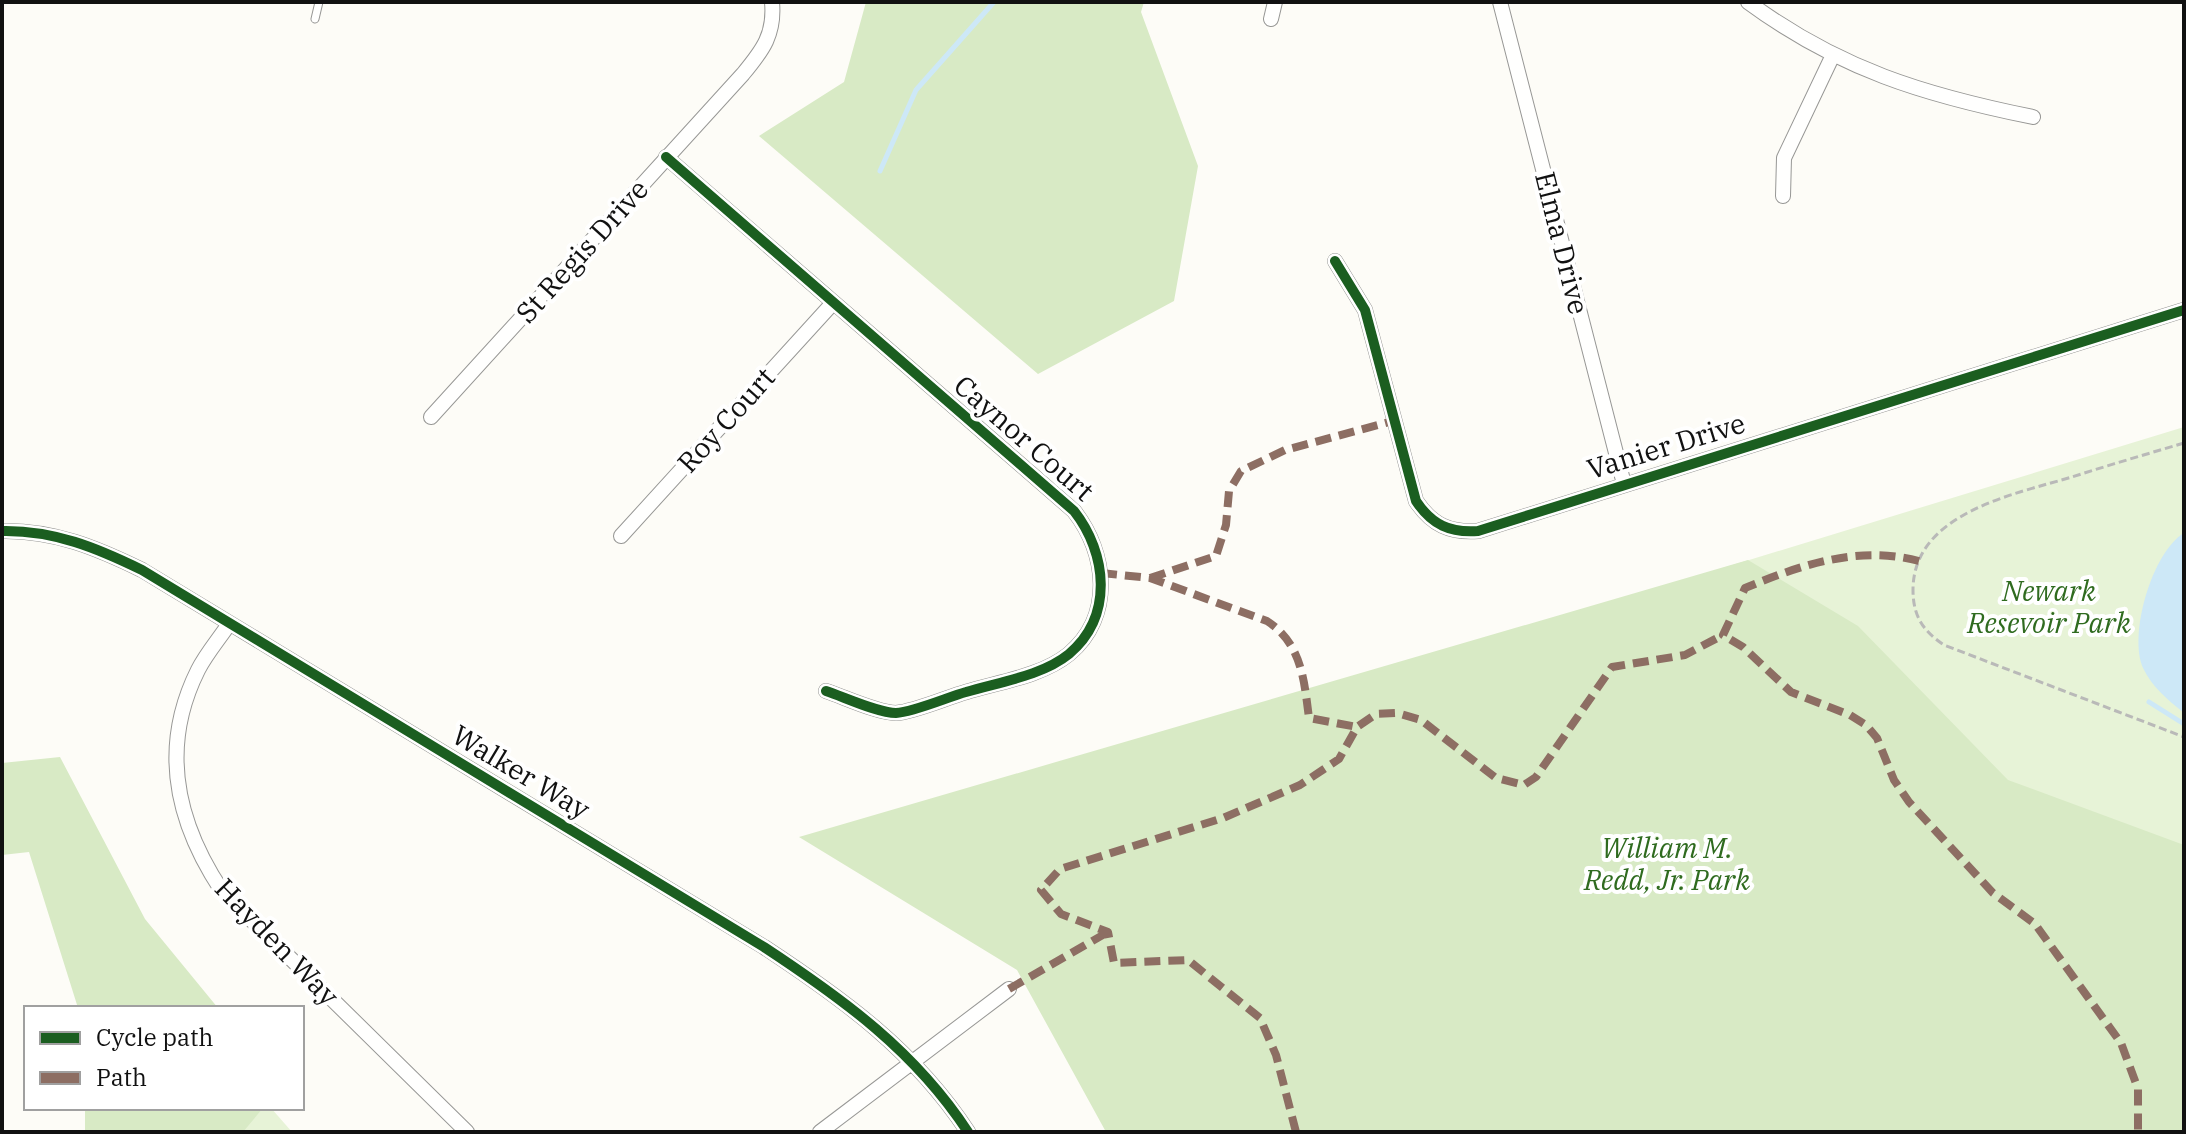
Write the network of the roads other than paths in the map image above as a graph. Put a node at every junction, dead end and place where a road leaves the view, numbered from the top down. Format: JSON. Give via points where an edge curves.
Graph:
{"nodes":[{"id":1,"x":319,"y":2,"type":"edge"},
{"id":2,"x":772,"y":2,"type":"edge"},
{"id":3,"x":1275,"y":2,"type":"edge"},
{"id":4,"x":1500,"y":2,"type":"edge"},
{"id":5,"x":1748,"y":2,"type":"edge"},
{"id":6,"x":315,"y":19,"type":"dead end"},
{"id":7,"x":1271,"y":19,"type":"dead end"},
{"id":8,"x":1832,"y":57,"type":"junction"},
{"id":9,"x":2033,"y":117,"type":"dead end"},
{"id":10,"x":666,"y":157,"type":"junction"},
{"id":11,"x":1783,"y":196,"type":"dead end"},
{"id":12,"x":1335,"y":261,"type":"dead end"},
{"id":13,"x":832,"y":304,"type":"junction"},
{"id":14,"x":2184,"y":310,"type":"edge"},
{"id":15,"x":431,"y":417,"type":"dead end"},
{"id":16,"x":1624,"y":484,"type":"junction"},
{"id":17,"x":2,"y":531,"type":"edge"},
{"id":18,"x":621,"y":536,"type":"dead end"},
{"id":19,"x":229,"y":624,"type":"junction"},
{"id":20,"x":826,"y":691,"type":"dead end"},
{"id":21,"x":1009,"y":989,"type":"dead end"},
{"id":22,"x":914,"y":1062,"type":"junction"},
{"id":23,"x":467,"y":1132,"type":"edge"},
{"id":24,"x":820,"y":1132,"type":"edge"},
{"id":25,"x":968,"y":1132,"type":"edge"}],
"edges":[{"from":1,"to":6,"type":"lane"},
{"from":2,"to":10,"type":"street","name":"St Regis Drive","via":[[774,26],[765,48]]},
{"from":3,"to":7,"type":"street"},
{"from":4,"to":16,"type":"street","name":"Elma Drive"},
{"from":5,"to":8,"type":"street"},
{"from":8,"to":9,"type":"street","via":[[1948,100]]},
{"from":8,"to":11,"type":"street","via":[[1784,158]]},
{"from":10,"to":13,"type":"street","name":"Caynor Court"},
{"from":10,"to":15,"type":"street","name":"St Regis Drive"},
{"from":12,"to":16,"type":"street","name":"Vanier Drive","via":[[1365,310],[1416,501],[1435,523],[1449,530],[1478,531]]},
{"from":13,"to":18,"type":"street","name":"Roy Court"},
{"from":13,"to":20,"type":"street","name":"Caynor Court","via":[[1074,511],[1096,549],[1101,601],[1088,631],[1069,654],[1040,670],[896,713]]},
{"from":14,"to":16,"type":"street","name":"Vanier Drive"},
{"from":17,"to":19,"type":"street","name":"Walker Way","via":[[53,535],[109,554]]},
{"from":19,"to":22,"type":"street","name":"Walker Way","via":[[764,947],[856,1009]]},
{"from":19,"to":23,"type":"street","name":"Hayden Way","via":[[198,669],[184,706],[178,749],[177,787],[197,855],[222,891]]},
{"from":21,"to":22,"type":"street"},
{"from":22,"to":24,"type":"street"},
{"from":22,"to":25,"type":"street","name":"Walker Way"}]}
